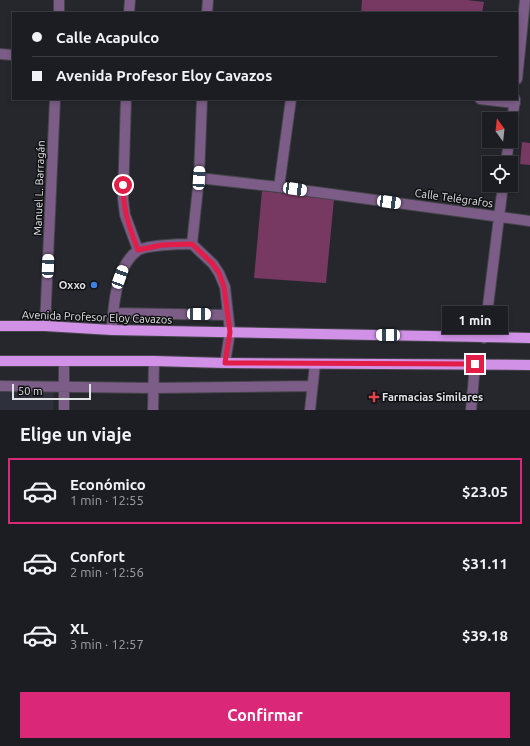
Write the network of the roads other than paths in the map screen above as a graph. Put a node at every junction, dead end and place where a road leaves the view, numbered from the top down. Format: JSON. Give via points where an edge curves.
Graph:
{"nodes":[{"id":1,"x":59,"y":0,"type":"edge"},
{"id":2,"x":130,"y":0,"type":"edge"},
{"id":3,"x":208,"y":0,"type":"edge"},
{"id":4,"x":525,"y":0,"type":"edge"},
{"id":5,"x":59,"y":12,"type":"edge"},
{"id":6,"x":129,"y":12,"type":"edge"},
{"id":7,"x":208,"y":12,"type":"edge"},
{"id":8,"x":0,"y":54,"type":"edge"},
{"id":9,"x":12,"y":55,"type":"edge"},
{"id":10,"x":518,"y":69,"type":"edge"},
{"id":11,"x":55,"y":100,"type":"edge"},
{"id":12,"x":126,"y":100,"type":"edge"},
{"id":13,"x":202,"y":100,"type":"edge"},
{"id":14,"x":291,"y":100,"type":"edge"},
{"id":15,"x":498,"y":100,"type":"edge"},
{"id":16,"x":515,"y":101,"type":"edge"},
{"id":17,"x":513,"y":112,"type":"edge"},
{"id":18,"x":199,"y":178,"type":"junction"},
{"id":19,"x":279,"y":187,"type":"junction"},
{"id":20,"x":502,"y":192,"type":"edge"},
{"id":21,"x":498,"y":216,"type":"junction"},
{"id":22,"x":530,"y":220,"type":"edge"},
{"id":23,"x":192,"y":244,"type":"junction"},
{"id":24,"x":138,"y":250,"type":"junction"},
{"id":25,"x":113,"y":313,"type":"junction"},
{"id":26,"x":228,"y":315,"type":"junction"},
{"id":27,"x":0,"y":326,"type":"edge"},
{"id":28,"x":45,"y":326,"type":"junction"},
{"id":29,"x":112,"y":330,"type":"junction"},
{"id":30,"x":230,"y":332,"type":"junction"},
{"id":31,"x":484,"y":338,"type":"junction"},
{"id":32,"x":530,"y":338,"type":"edge"},
{"id":33,"x":0,"y":361,"type":"edge"},
{"id":34,"x":154,"y":361,"type":"junction"},
{"id":35,"x":64,"y":362,"type":"junction"},
{"id":36,"x":225,"y":363,"type":"junction"},
{"id":37,"x":315,"y":364,"type":"junction"},
{"id":38,"x":475,"y":364,"type":"junction"},
{"id":39,"x":530,"y":365,"type":"edge"},
{"id":40,"x":0,"y":386,"type":"edge"},
{"id":41,"x":312,"y":386,"type":"junction"},
{"id":42,"x":64,"y":387,"type":"junction"},
{"id":43,"x":153,"y":388,"type":"junction"},
{"id":44,"x":64,"y":410,"type":"edge"},
{"id":45,"x":153,"y":410,"type":"edge"},
{"id":46,"x":310,"y":410,"type":"edge"},
{"id":47,"x":471,"y":410,"type":"edge"}],
"edges":[{"from":1,"to":5,"type":"street"},
{"from":2,"to":6,"type":"street"},
{"from":3,"to":7,"type":"street"},
{"from":4,"to":10,"type":"street"},
{"from":8,"to":9,"type":"street"},
{"from":11,"to":28,"type":"street","name":"Manuel L. Barragán"},
{"from":12,"to":24,"type":"street","via":[[123,199],[125,215]]},
{"from":13,"to":18,"type":"street"},
{"from":14,"to":19,"type":"street"},
{"from":15,"to":16,"type":"street"},
{"from":16,"to":17,"type":"street"},
{"from":18,"to":19,"type":"street","name":"Calle Telégrafos"},
{"from":18,"to":23,"type":"street"},
{"from":19,"to":21,"type":"street","name":"Calle Telégrafos"},
{"from":20,"to":21,"type":"street"},
{"from":21,"to":22,"type":"street","name":"Calle Telégrafos"},
{"from":21,"to":31,"type":"street"},
{"from":23,"to":24,"type":"street","via":[[162,245]]},
{"from":23,"to":26,"type":"street","via":[[205,255],[219,273]]},
{"from":24,"to":25,"type":"street","via":[[123,269]]},
{"from":25,"to":26,"type":"street"},
{"from":25,"to":29,"type":"street"},
{"from":26,"to":30,"type":"street"},
{"from":27,"to":28,"type":"main road","name":"Avenida Profesor Eloy Cavazos"},
{"from":28,"to":29,"type":"main road","name":"Avenida Profesor Eloy Cavazos"},
{"from":29,"to":30,"type":"main road","name":"Avenida Profesor Eloy Cavazos"},
{"from":30,"to":31,"type":"main road","name":"Avenida Profesor Eloy Cavazos"},
{"from":30,"to":36,"type":"street"},
{"from":31,"to":32,"type":"main road","name":"Avenida Profesor Eloy Cavazos"},
{"from":33,"to":35,"type":"main road"},
{"from":34,"to":35,"type":"main road"},
{"from":34,"to":36,"type":"main road"},
{"from":34,"to":43,"type":"street"},
{"from":35,"to":42,"type":"street"},
{"from":36,"to":37,"type":"main road"},
{"from":37,"to":38,"type":"main road"},
{"from":37,"to":41,"type":"street"},
{"from":38,"to":39,"type":"main road"},
{"from":38,"to":47,"type":"street"},
{"from":40,"to":42,"type":"street"},
{"from":41,"to":43,"type":"street"},
{"from":41,"to":46,"type":"street"},
{"from":42,"to":43,"type":"street"},
{"from":42,"to":44,"type":"street"},
{"from":43,"to":45,"type":"street"}]}
